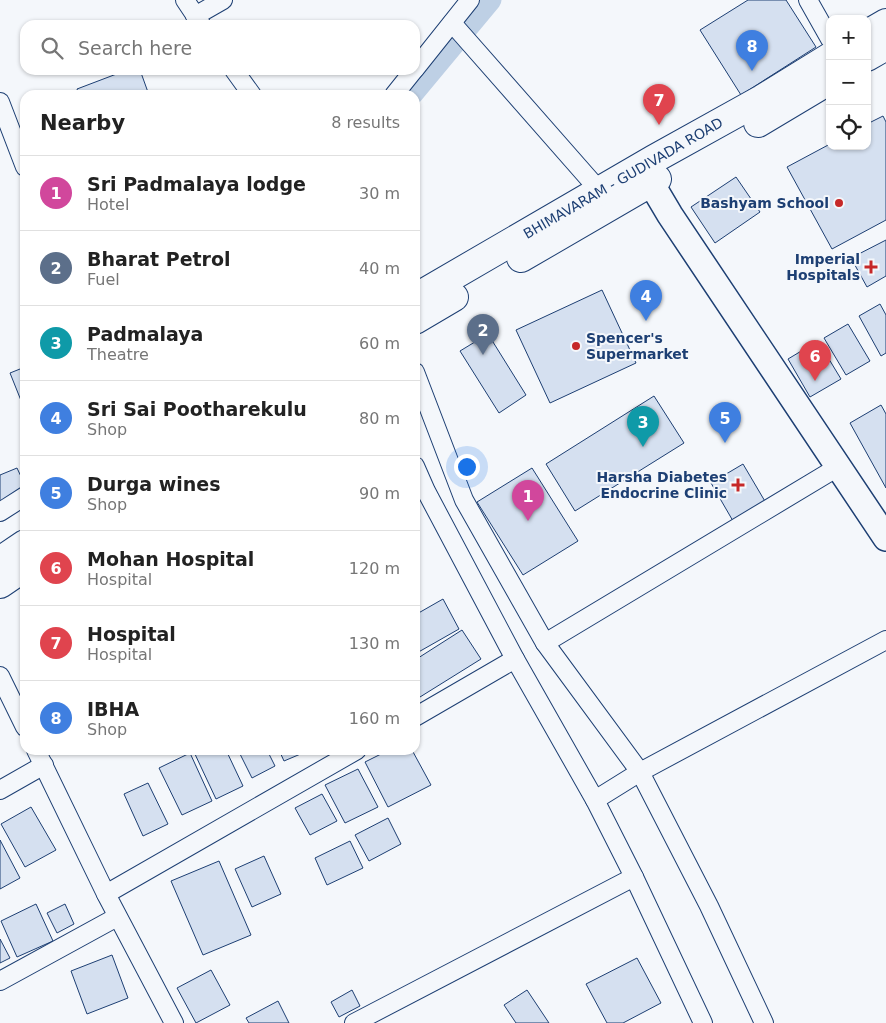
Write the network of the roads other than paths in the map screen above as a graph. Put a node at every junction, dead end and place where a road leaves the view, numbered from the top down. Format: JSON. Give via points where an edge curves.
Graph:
{"nodes":[{"id":1,"x":184,"y":0,"type":"edge"},
{"id":2,"x":223,"y":0,"type":"edge"},
{"id":3,"x":470,"y":0,"type":"edge"},
{"id":4,"x":808,"y":0,"type":"edge"},
{"id":5,"x":198,"y":20,"type":"edge"},
{"id":6,"x":886,"y":23,"type":"edge"},
{"id":7,"x":452,"y":24,"type":"junction"},
{"id":8,"x":826,"y":32,"type":"edge"},
{"id":9,"x":871,"y":32,"type":"edge"},
{"id":10,"x":886,"y":46,"type":"edge"},
{"id":11,"x":871,"y":55,"type":"edge"},
{"id":12,"x":826,"y":59,"type":"edge"},
{"id":13,"x":420,"y":64,"type":"edge"},
{"id":14,"x":238,"y":75,"type":"edge"},
{"id":15,"x":411,"y":75,"type":"edge"},
{"id":16,"x":826,"y":82,"type":"edge"},
{"id":17,"x":248,"y":90,"type":"edge"},
{"id":18,"x":398,"y":90,"type":"edge"},
{"id":19,"x":0,"y":102,"type":"edge"},
{"id":20,"x":20,"y":154,"type":"edge"},
{"id":21,"x":651,"y":183,"type":"junction"},
{"id":22,"x":606,"y":198,"type":"junction"},
{"id":23,"x":420,"y":295,"type":"edge"},
{"id":24,"x":420,"y":317,"type":"edge"},
{"id":25,"x":420,"y":385,"type":"edge"},
{"id":26,"x":838,"y":467,"type":"junction"},
{"id":27,"x":420,"y":477,"type":"edge"},
{"id":28,"x":20,"y":499,"type":"edge"},
{"id":29,"x":0,"y":512,"type":"edge"},
{"id":30,"x":886,"y":538,"type":"edge"},
{"id":31,"x":20,"y":547,"type":"edge"},
{"id":32,"x":0,"y":561,"type":"edge"},
{"id":33,"x":20,"y":570,"type":"edge"},
{"id":34,"x":0,"y":584,"type":"edge"},
{"id":35,"x":886,"y":640,"type":"edge"},
{"id":36,"x":544,"y":643,"type":"junction"},
{"id":37,"x":515,"y":659,"type":"junction"},
{"id":38,"x":0,"y":676,"type":"edge"},
{"id":39,"x":420,"y":714,"type":"edge"},
{"id":40,"x":20,"y":717,"type":"edge"},
{"id":41,"x":342,"y":755,"type":"edge"},
{"id":42,"x":40,"y":757,"type":"edge"},
{"id":43,"x":640,"y":772,"type":"junction"},
{"id":44,"x":0,"y":790,"type":"edge"},
{"id":45,"x":595,"y":800,"type":"junction"},
{"id":46,"x":634,"y":876,"type":"junction"},
{"id":47,"x":106,"y":894,"type":"junction"},
{"id":48,"x":117,"y":917,"type":"junction"},
{"id":49,"x":0,"y":981,"type":"edge"},
{"id":50,"x":174,"y":1023,"type":"edge"},
{"id":51,"x":354,"y":1023,"type":"edge"},
{"id":52,"x":703,"y":1023,"type":"edge"},
{"id":53,"x":764,"y":1023,"type":"edge"}],
"edges":[{"from":1,"to":5,"type":"street"},
{"from":2,"to":5,"type":"street"},
{"from":3,"to":7,"type":"street"},
{"from":4,"to":8,"type":"street"},
{"from":6,"to":9,"type":"main road"},
{"from":7,"to":13,"type":"street"},
{"from":7,"to":22,"type":"street"},
{"from":10,"to":11,"type":"main road"},
{"from":12,"to":22,"type":"main road","name":"BHIMAVARAM - GUDIVADA ROAD"},
{"from":14,"to":17,"type":"street"},
{"from":15,"to":18,"type":"street"},
{"from":16,"to":21,"type":"main road","name":"BHIMAVARAM - GUDIVADA ROAD"},
{"from":19,"to":20,"type":"street"},
{"from":21,"to":22,"type":"main road","name":"BHIMAVARAM - GUDIVADA ROAD"},
{"from":21,"to":26,"type":"main road"},
{"from":22,"to":23,"type":"main road","name":"BHIMAVARAM - GUDIVADA ROAD"},
{"from":22,"to":24,"type":"main road","name":"BHIMAVARAM - GUDIVADA ROAD"},
{"from":25,"to":36,"type":"street","via":[[464,500]]},
{"from":26,"to":30,"type":"main road"},
{"from":26,"to":36,"type":"street"},
{"from":27,"to":37,"type":"street"},
{"from":28,"to":29,"type":"street"},
{"from":31,"to":32,"type":"main road"},
{"from":33,"to":34,"type":"main road"},
{"from":35,"to":43,"type":"street"},
{"from":36,"to":43,"type":"street"},
{"from":37,"to":39,"type":"street"},
{"from":37,"to":45,"type":"street"},
{"from":38,"to":40,"type":"street"},
{"from":41,"to":47,"type":"street"},
{"from":42,"to":44,"type":"street"},
{"from":42,"to":47,"type":"street"},
{"from":43,"to":45,"type":"street"},
{"from":43,"to":53,"type":"street","via":[[709,906]]},
{"from":45,"to":46,"type":"street"},
{"from":46,"to":51,"type":"street"},
{"from":46,"to":52,"type":"street"},
{"from":47,"to":48,"type":"street"},
{"from":48,"to":49,"type":"street"},
{"from":48,"to":50,"type":"street"}]}
